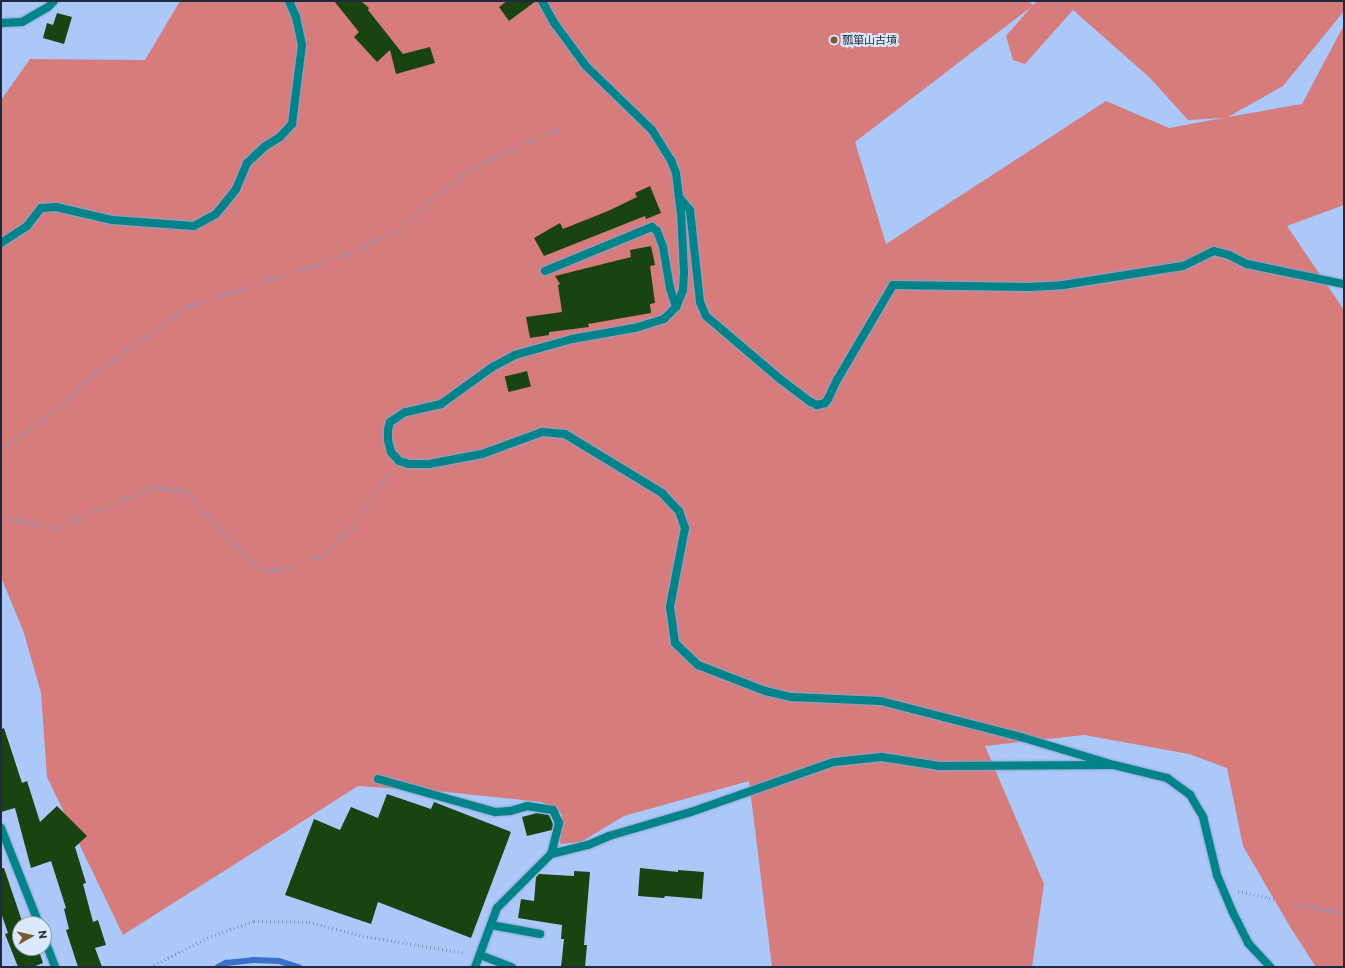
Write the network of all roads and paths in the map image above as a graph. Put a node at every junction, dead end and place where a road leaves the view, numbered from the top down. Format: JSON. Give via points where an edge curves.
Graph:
{"nodes":[{"id":1,"x":54,"y":1,"type":"edge"},
{"id":2,"x":289,"y":1,"type":"edge"},
{"id":3,"x":542,"y":1,"type":"edge"},
{"id":4,"x":1,"y":23,"type":"edge"},
{"id":5,"x":565,"y":126,"type":"dead end"},
{"id":6,"x":679,"y":197,"type":"junction"},
{"id":7,"x":1,"y":243,"type":"edge"},
{"id":8,"x":545,"y":271,"type":"dead end"},
{"id":9,"x":1344,"y":284,"type":"edge"},
{"id":10,"x":676,"y":307,"type":"junction"},
{"id":11,"x":1,"y":449,"type":"edge"},
{"id":12,"x":399,"y":461,"type":"junction"},
{"id":13,"x":1,"y":515,"type":"edge"},
{"id":14,"x":1114,"y":765,"type":"junction"},
{"id":15,"x":378,"y":779,"type":"dead end"},
{"id":16,"x":1,"y":828,"type":"edge"},
{"id":17,"x":551,"y":854,"type":"junction"},
{"id":18,"x":1222,"y":888,"type":"junction"},
{"id":19,"x":1344,"y":914,"type":"edge"},
{"id":20,"x":36,"y":916,"type":"edge"},
{"id":21,"x":491,"y":925,"type":"junction"},
{"id":22,"x":540,"y":934,"type":"dead end"},
{"id":23,"x":480,"y":955,"type":"junction"},
{"id":24,"x":51,"y":956,"type":"edge"},
{"id":25,"x":476,"y":965,"type":"edge"},
{"id":26,"x":55,"y":967,"type":"edge"},
{"id":27,"x":150,"y":967,"type":"edge"},
{"id":28,"x":512,"y":967,"type":"edge"},
{"id":29,"x":1270,"y":967,"type":"edge"}],
"edges":[{"from":1,"to":4,"type":"street","via":[[22,22]]},
{"from":2,"to":7,"type":"street","via":[[296,17],[302,45],[292,124],[247,163],[236,189],[216,214],[194,226],[112,220],[56,207],[41,208],[26,226]]},
{"from":3,"to":6,"type":"street","via":[[555,24],[586,66],[652,130],[671,160],[676,173]]},
{"from":5,"to":11,"type":"path","via":[[477,165],[433,197],[404,228],[356,251],[190,305],[94,374],[52,413]]},
{"from":6,"to":9,"type":"street","via":[[690,210],[700,302],[706,316],[785,382],[817,405],[825,403],[828,399],[893,286],[1063,285],[1183,266],[1214,251],[1247,264]]},
{"from":6,"to":10,"type":"street","via":[[684,272],[683,290]]},
{"from":8,"to":10,"type":"street","via":[[652,227],[663,247]]},
{"from":10,"to":12,"type":"street","via":[[664,319],[652,324],[572,339],[515,355],[491,368],[442,404],[405,412],[390,422],[388,430],[391,452]]},
{"from":12,"to":13,"type":"path","via":[[351,528],[319,558],[268,571],[252,563],[186,491],[152,487],[52,529]]},
{"from":12,"to":14,"type":"street","via":[[429,464],[482,454],[542,432],[565,434],[662,493],[679,511],[685,528],[670,607],[675,643],[698,665],[765,691],[792,697],[881,701],[1021,737]]},
{"from":14,"to":17,"type":"street","via":[[939,766],[882,757],[834,762],[691,812],[609,836],[588,845]]},
{"from":14,"to":18,"type":"street","via":[[1167,778],[1190,795],[1203,817]]},
{"from":15,"to":17,"type":"street","via":[[495,812],[527,806],[553,810],[559,823]]},
{"from":16,"to":20,"type":"street"},
{"from":17,"to":21,"type":"street","via":[[497,908]]},
{"from":18,"to":19,"type":"path"},
{"from":18,"to":29,"type":"street","via":[[1248,943]]},
{"from":21,"to":22,"type":"street"},
{"from":21,"to":23,"type":"street"},
{"from":23,"to":25,"type":"street"},
{"from":23,"to":27,"type":"path","via":[[363,936],[309,922],[254,921],[211,936]]},
{"from":23,"to":28,"type":"street"},
{"from":24,"to":26,"type":"street"}]}
